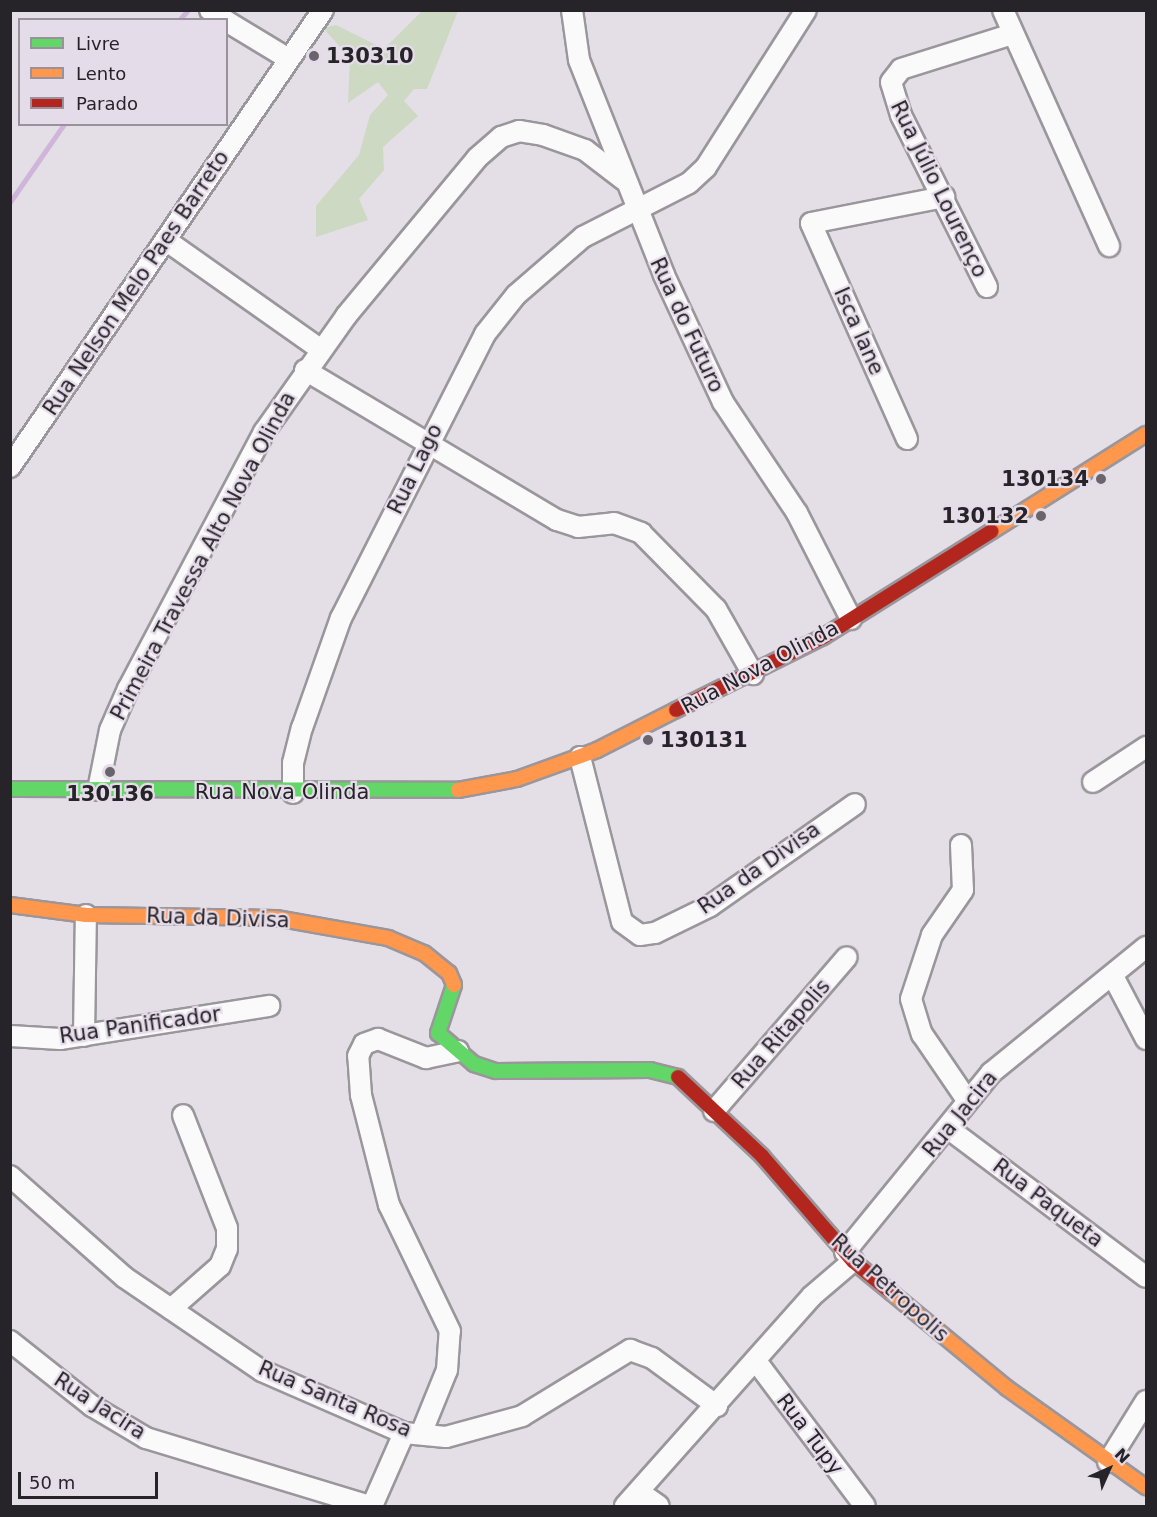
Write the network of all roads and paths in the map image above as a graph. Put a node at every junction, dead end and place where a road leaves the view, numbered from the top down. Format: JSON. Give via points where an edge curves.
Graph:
{"nodes":[{"id":1,"x":210,"y":10,"type":"edge"},
{"id":2,"x":323,"y":10,"type":"edge"},
{"id":3,"x":572,"y":10,"type":"edge"},
{"id":4,"x":806,"y":10,"type":"edge"},
{"id":5,"x":1003,"y":10,"type":"edge"},
{"id":6,"x":223,"y":18,"type":"edge"},
{"id":7,"x":228,"y":21,"type":"edge"},
{"id":8,"x":1013,"y":34,"type":"junction"},
{"id":9,"x":287,"y":58,"type":"junction"},
{"id":10,"x":624,"y":180,"type":"junction"},
{"id":11,"x":944,"y":197,"type":"junction"},
{"id":12,"x":635,"y":210,"type":"junction"},
{"id":13,"x":167,"y":241,"type":"junction"},
{"id":14,"x":1109,"y":246,"type":"dead end"},
{"id":15,"x":987,"y":287,"type":"dead end"},
{"id":16,"x":320,"y":349,"type":"junction"},
{"id":17,"x":305,"y":369,"type":"junction"},
{"id":18,"x":1146,"y":434,"type":"edge"},
{"id":19,"x":907,"y":440,"type":"dead end"},
{"id":20,"x":428,"y":446,"type":"junction"},
{"id":21,"x":10,"y":467,"type":"edge"},
{"id":22,"x":851,"y":619,"type":"junction"},
{"id":23,"x":753,"y":674,"type":"junction"},
{"id":24,"x":1146,"y":747,"type":"edge"},
{"id":25,"x":580,"y":757,"type":"junction"},
{"id":26,"x":1093,"y":782,"type":"dead end"},
{"id":27,"x":10,"y":789,"type":"edge"},
{"id":28,"x":98,"y":790,"type":"junction"},
{"id":29,"x":293,"y":793,"type":"junction"},
{"id":30,"x":855,"y":804,"type":"dead end"},
{"id":31,"x":961,"y":844,"type":"dead end"},
{"id":32,"x":10,"y":905,"type":"edge"},
{"id":33,"x":86,"y":915,"type":"junction"},
{"id":34,"x":1146,"y":947,"type":"edge"},
{"id":35,"x":848,"y":957,"type":"dead end"},
{"id":36,"x":1114,"y":978,"type":"junction"},
{"id":37,"x":269,"y":1006,"type":"dead end"},
{"id":38,"x":10,"y":1036,"type":"edge"},
{"id":39,"x":84,"y":1036,"type":"junction"},
{"id":40,"x":1146,"y":1039,"type":"edge"},
{"id":41,"x":458,"y":1051,"type":"junction"},
{"id":42,"x":967,"y":1100,"type":"junction"},
{"id":43,"x":714,"y":1111,"type":"junction"},
{"id":44,"x":183,"y":1115,"type":"dead end"},
{"id":45,"x":949,"y":1129,"type":"junction"},
{"id":46,"x":10,"y":1176,"type":"edge"},
{"id":47,"x":849,"y":1257,"type":"junction"},
{"id":48,"x":1146,"y":1277,"type":"edge"},
{"id":49,"x":171,"y":1309,"type":"junction"},
{"id":50,"x":10,"y":1341,"type":"edge"},
{"id":51,"x":756,"y":1361,"type":"junction"},
{"id":52,"x":1146,"y":1401,"type":"edge"},
{"id":53,"x":717,"y":1406,"type":"junction"},
{"id":54,"x":413,"y":1433,"type":"junction"},
{"id":55,"x":1108,"y":1462,"type":"junction"},
{"id":56,"x":1146,"y":1487,"type":"edge"},
{"id":57,"x":639,"y":1492,"type":"junction"},
{"id":58,"x":371,"y":1506,"type":"edge"},
{"id":59,"x":625,"y":1506,"type":"edge"},
{"id":60,"x":659,"y":1506,"type":"edge"},
{"id":61,"x":865,"y":1506,"type":"edge"}],
"edges":[{"from":1,"to":6,"type":"street"},
{"from":2,"to":9,"type":"street","name":"Rua Nelson Melo Paes Barreto"},
{"from":3,"to":10,"type":"street","name":"Rua do Futuro","via":[[579,60]]},
{"from":4,"to":12,"type":"street","name":"Rua Lago","via":[[706,167],[690,183]]},
{"from":5,"to":8,"type":"street"},
{"from":7,"to":9,"type":"street"},
{"from":8,"to":11,"type":"street","name":"Rua Júlio Lourenço","via":[[894,74],[891,93]]},
{"from":8,"to":14,"type":"street"},
{"from":9,"to":13,"type":"street","name":"Rua Nelson Melo Paes Barreto"},
{"from":10,"to":12,"type":"street","name":"Rua do Futuro"},
{"from":10,"to":16,"type":"street","name":"Primeira Travessa Alto Nova Olinda","via":[[585,150],[543,135],[519,131],[501,137],[477,158]]},
{"from":11,"to":15,"type":"street","name":"Rua Júlio Lourenço"},
{"from":11,"to":19,"type":"street","name":"Isca lane","via":[[811,224]]},
{"from":12,"to":20,"type":"street","name":"Rua Lago","via":[[583,237],[516,295],[485,334]]},
{"from":12,"to":22,"type":"street","name":"Rua do Futuro","via":[[723,402],[803,523]]},
{"from":13,"to":16,"type":"street"},
{"from":13,"to":21,"type":"street","name":"Rua Nelson Melo Paes Barreto"},
{"from":16,"to":17,"type":"street","name":"Primeira Travessa Alto Nova Olinda"},
{"from":17,"to":20,"type":"street"},
{"from":17,"to":28,"type":"street","name":"Primeira Travessa Alto Nova Olinda","via":[[264,432],[128,689],[110,730]]},
{"from":18,"to":22,"type":"street","name":"Rua Nova Olinda"},
{"from":20,"to":23,"type":"street","via":[[569,525],[614,523],[641,533],[716,609]]},
{"from":20,"to":29,"type":"street","name":"Rua Lago","via":[[322,666],[293,763]]},
{"from":22,"to":23,"type":"street","name":"Rua Nova Olinda"},
{"from":23,"to":25,"type":"street","name":"Rua Nova Olinda"},
{"from":24,"to":26,"type":"street"},
{"from":25,"to":29,"type":"street","name":"Rua Nova Olinda","via":[[496,785]]},
{"from":25,"to":30,"type":"street","name":"Rua da Divisa","via":[[622,922],[640,935],[656,933],[710,906]]},
{"from":27,"to":28,"type":"street","name":"Rua Nova Olinda"},
{"from":28,"to":29,"type":"street","name":"Rua Nova Olinda"},
{"from":31,"to":42,"type":"street","via":[[963,890],[932,936],[911,999],[922,1034]]},
{"from":32,"to":33,"type":"street","name":"Rua da Divisa"},
{"from":33,"to":39,"type":"street"},
{"from":33,"to":41,"type":"street","name":"Rua da Divisa","via":[[276,918],[349,929],[408,945],[449,973],[455,989],[437,1029]]},
{"from":34,"to":36,"type":"street","name":"Rua Jacira"},
{"from":35,"to":43,"type":"street","name":"Rua Ritapolis"},
{"from":36,"to":40,"type":"street"},
{"from":36,"to":42,"type":"street","name":"Rua Jacira","via":[[1021,1047]]},
{"from":37,"to":39,"type":"street","name":"Rua Panificador"},
{"from":38,"to":39,"type":"street","name":"Rua Panificador"},
{"from":41,"to":43,"type":"street","name":"Rua Petropolis","via":[[485,1069],[547,1074],[665,1071]]},
{"from":41,"to":54,"type":"street","via":[[426,1058],[378,1040],[364,1044],[358,1056],[360,1095],[389,1205],[450,1331],[447,1370]]},
{"from":42,"to":45,"type":"street","name":"Rua Jacira"},
{"from":43,"to":47,"type":"street","name":"Rua Petropolis","via":[[762,1156]]},
{"from":44,"to":49,"type":"street","via":[[227,1228],[227,1249],[220,1266]]},
{"from":45,"to":47,"type":"street","name":"Rua Jacira"},
{"from":45,"to":48,"type":"street","name":"Rua Paqueta"},
{"from":46,"to":49,"type":"street","name":"Rua Santa Rosa","via":[[71,1234]]},
{"from":47,"to":51,"type":"street","name":"Rua Jacira"},
{"from":47,"to":55,"type":"street","name":"Rua Petropolis","via":[[1007,1388]]},
{"from":49,"to":54,"type":"street","name":"Rua Santa Rosa","via":[[262,1371]]},
{"from":50,"to":58,"type":"street","name":"Rua Jacira","via":[[92,1406],[146,1438]]},
{"from":51,"to":53,"type":"street","name":"Rua Jacira"},
{"from":51,"to":61,"type":"street","name":"Rua Tupy"},
{"from":52,"to":55,"type":"street"},
{"from":53,"to":54,"type":"street","name":"Rua Santa Rosa","via":[[652,1358],[630,1350],[522,1416],[475,1432]]},
{"from":53,"to":57,"type":"street","name":"Rua Jacira"},
{"from":54,"to":58,"type":"street"},
{"from":55,"to":56,"type":"street","name":"Rua Petropolis"},
{"from":57,"to":59,"type":"street","name":"Rua Jacira"},
{"from":57,"to":60,"type":"street"}]}
